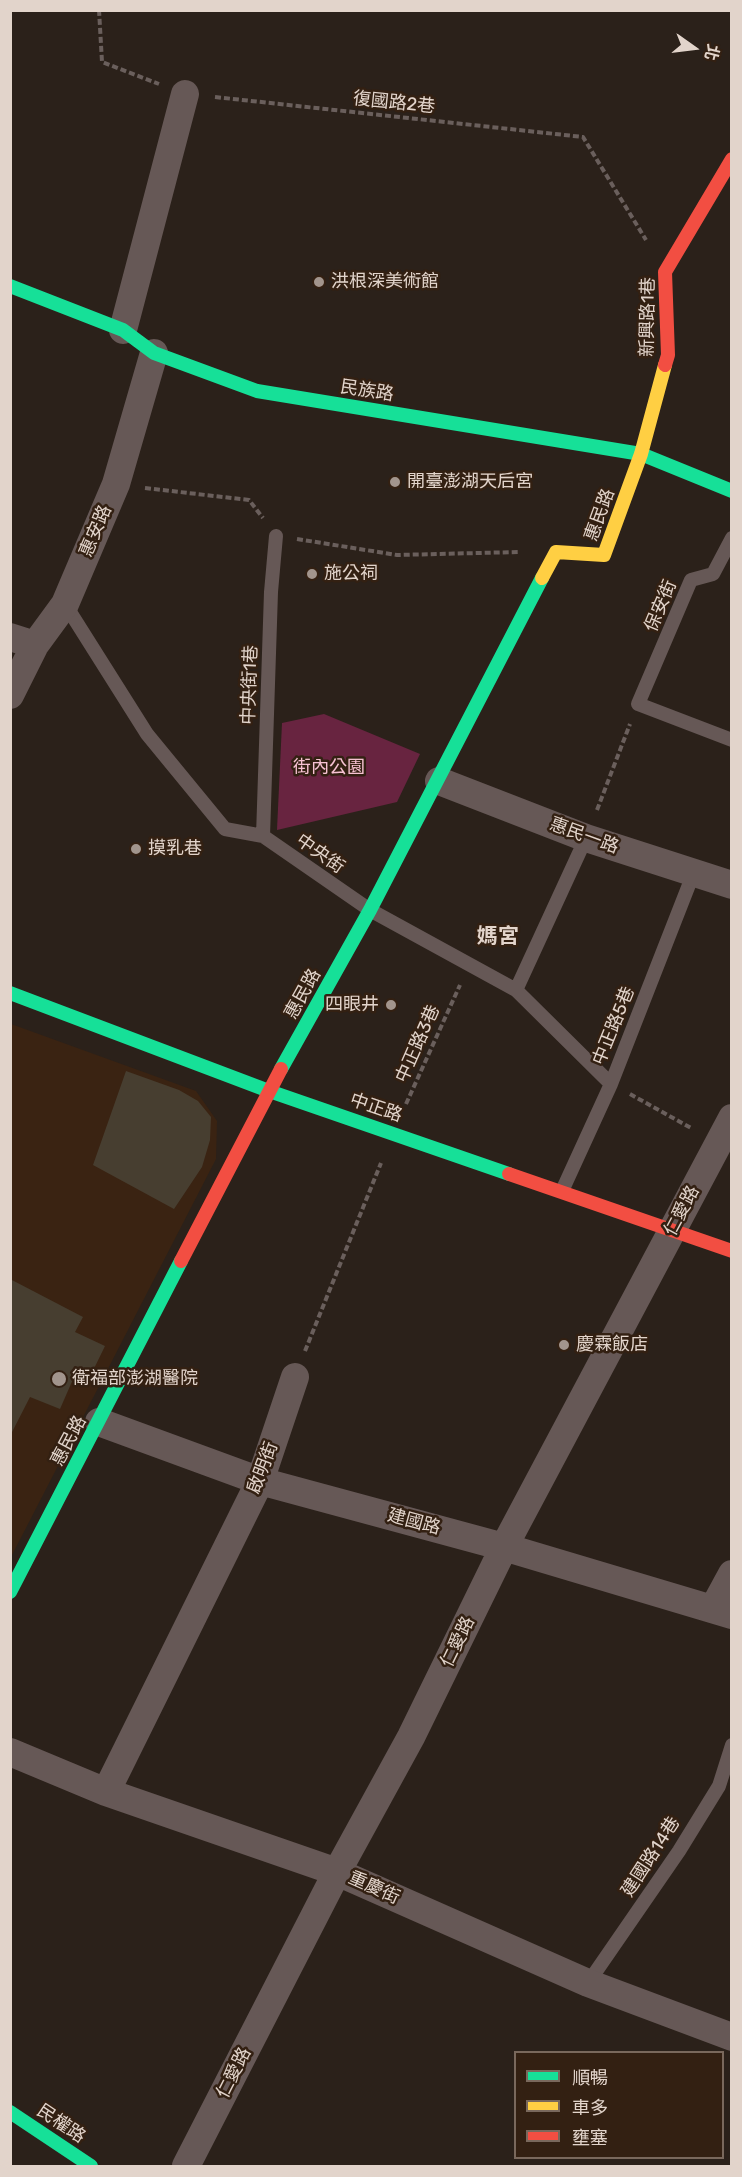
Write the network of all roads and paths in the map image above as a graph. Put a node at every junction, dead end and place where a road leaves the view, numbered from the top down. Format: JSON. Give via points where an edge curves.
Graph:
{"nodes":[{"id":1,"x":99,"y":10,"type":"edge"},
{"id":2,"x":185,"y":94,"type":"junction"},
{"id":3,"x":732,"y":159,"type":"edge"},
{"id":4,"x":665,"y":272,"type":"junction"},
{"id":5,"x":10,"y":286,"type":"edge"},
{"id":6,"x":123,"y":330,"type":"junction"},
{"id":7,"x":154,"y":353,"type":"junction"},
{"id":8,"x":641,"y":454,"type":"junction"},
{"id":9,"x":116,"y":484,"type":"junction"},
{"id":10,"x":732,"y":491,"type":"edge"},
{"id":11,"x":276,"y":536,"type":"junction"},
{"id":12,"x":732,"y":538,"type":"edge"},
{"id":13,"x":556,"y":552,"type":"junction"},
{"id":14,"x":65,"y":604,"type":"junction"},
{"id":15,"x":23,"y":641,"type":"edge"},
{"id":16,"x":10,"y":696,"type":"edge"},
{"id":17,"x":638,"y":704,"type":"junction"},
{"id":18,"x":732,"y":740,"type":"edge"},
{"id":19,"x":439,"y":781,"type":"junction"},
{"id":20,"x":263,"y":836,"type":"junction"},
{"id":21,"x":586,"y":838,"type":"junction"},
{"id":22,"x":694,"y":872,"type":"junction"},
{"id":23,"x":732,"y":885,"type":"edge"},
{"id":24,"x":370,"y":910,"type":"junction"},
{"id":25,"x":469,"y":966,"type":"junction"},
{"id":26,"x":516,"y":990,"type":"junction"},
{"id":27,"x":10,"y":993,"type":"edge"},
{"id":28,"x":610,"y":1084,"type":"junction"},
{"id":29,"x":269,"y":1091,"type":"junction"},
{"id":30,"x":732,"y":1118,"type":"edge"},
{"id":31,"x":393,"y":1133,"type":"junction"},
{"id":32,"x":718,"y":1143,"type":"junction"},
{"id":33,"x":562,"y":1191,"type":"junction"},
{"id":34,"x":673,"y":1229,"type":"junction"},
{"id":35,"x":732,"y":1251,"type":"edge"},
{"id":36,"x":295,"y":1377,"type":"joint"},
{"id":37,"x":99,"y":1422,"type":"junction"},
{"id":38,"x":260,"y":1481,"type":"junction"},
{"id":39,"x":504,"y":1547,"type":"junction"},
{"id":40,"x":732,"y":1574,"type":"edge"},
{"id":41,"x":10,"y":1592,"type":"edge"},
{"id":42,"x":723,"y":1612,"type":"edge"},
{"id":43,"x":732,"y":1746,"type":"edge"},
{"id":44,"x":10,"y":1752,"type":"edge"},
{"id":45,"x":106,"y":1792,"type":"junction"},
{"id":46,"x":337,"y":1872,"type":"junction"},
{"id":47,"x":588,"y":1983,"type":"junction"},
{"id":48,"x":732,"y":2037,"type":"edge"},
{"id":49,"x":10,"y":2112,"type":"edge"},
{"id":50,"x":91,"y":2166,"type":"edge"},
{"id":51,"x":186,"y":2166,"type":"edge"}],
"edges":[{"from":1,"to":2,"type":"path","name":"復國路2巷","via":[[102,62]]},
{"from":2,"to":4,"type":"path","name":"復國路2巷","via":[[583,137]]},
{"from":2,"to":6,"type":"street"},
{"from":3,"to":4,"type":"street","name":"新興路1巷"},
{"from":4,"to":8,"type":"street","name":"新興路1巷","via":[[668,355]]},
{"from":5,"to":6,"type":"street","name":"民族路"},
{"from":6,"to":7,"type":"street","name":"民族路"},
{"from":7,"to":8,"type":"street","name":"民族路","via":[[257,391]]},
{"from":7,"to":9,"type":"street","name":"惠安路"},
{"from":8,"to":10,"type":"street","name":"民族路"},
{"from":8,"to":13,"type":"street","name":"惠民路","via":[[604,555]]},
{"from":9,"to":11,"type":"path","via":[[249,500]]},
{"from":9,"to":14,"type":"street","name":"惠安路"},
{"from":11,"to":13,"type":"path","via":[[397,555]]},
{"from":11,"to":20,"type":"lane","name":"中央街1巷","via":[[270,592]]},
{"from":12,"to":17,"type":"lane","name":"保安街","via":[[713,574],[692,580]]},
{"from":13,"to":19,"type":"street","name":"惠民路"},
{"from":14,"to":15,"type":"street","name":"惠安路"},
{"from":14,"to":20,"type":"lane","name":"中央街","via":[[147,734],[225,829]]},
{"from":15,"to":16,"type":"street","name":"惠安路"},
{"from":17,"to":18,"type":"lane"},
{"from":17,"to":21,"type":"path"},
{"from":19,"to":21,"type":"street","name":"惠民一路"},
{"from":19,"to":24,"type":"street","name":"惠民路"},
{"from":20,"to":24,"type":"lane","name":"中央街"},
{"from":21,"to":22,"type":"street","name":"惠民一路"},
{"from":21,"to":26,"type":"lane"},
{"from":22,"to":23,"type":"street","name":"惠民一路"},
{"from":22,"to":28,"type":"lane","name":"中正路5巷"},
{"from":24,"to":25,"type":"lane","name":"中央街"},
{"from":24,"to":29,"type":"street","name":"惠民路"},
{"from":25,"to":26,"type":"lane","name":"中央街"},
{"from":25,"to":31,"type":"path","name":"中正路3巷"},
{"from":26,"to":28,"type":"lane","name":"中央街"},
{"from":27,"to":29,"type":"street","name":"中正路"},
{"from":28,"to":32,"type":"path"},
{"from":28,"to":33,"type":"lane","name":"中正路5巷"},
{"from":29,"to":31,"type":"street","name":"中正路"},
{"from":29,"to":37,"type":"street","name":"惠民路"},
{"from":30,"to":32,"type":"street","name":"仁愛路"},
{"from":31,"to":33,"type":"street","name":"中正路"},
{"from":31,"to":36,"type":"path"},
{"from":32,"to":34,"type":"street","name":"仁愛路"},
{"from":33,"to":34,"type":"street","name":"中正路"},
{"from":34,"to":35,"type":"street","name":"中正路"},
{"from":34,"to":39,"type":"street","name":"仁愛路"},
{"from":36,"to":38,"type":"street","name":"啟明街"},
{"from":37,"to":38,"type":"street","name":"建國路"},
{"from":37,"to":41,"type":"street","name":"惠民路"},
{"from":38,"to":39,"type":"street","name":"建國路"},
{"from":38,"to":45,"type":"street","name":"啟明街"},
{"from":39,"to":42,"type":"street","name":"建國路"},
{"from":39,"to":46,"type":"street","name":"仁愛路","via":[[411,1737]]},
{"from":40,"to":42,"type":"street"},
{"from":43,"to":47,"type":"lane","name":"建國路14巷","via":[[718,1786],[679,1851]]},
{"from":44,"to":45,"type":"street","name":"重慶街"},
{"from":45,"to":46,"type":"street","name":"重慶街"},
{"from":46,"to":47,"type":"street","name":"重慶街"},
{"from":46,"to":51,"type":"street","name":"仁愛路"},
{"from":47,"to":48,"type":"street","name":"重慶街"},
{"from":49,"to":50,"type":"street","name":"民權路"}]}
